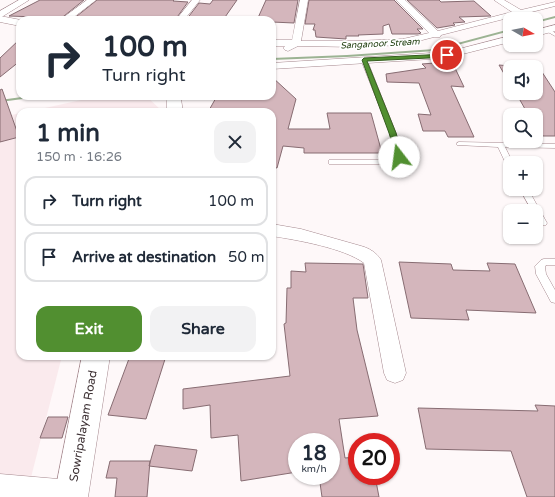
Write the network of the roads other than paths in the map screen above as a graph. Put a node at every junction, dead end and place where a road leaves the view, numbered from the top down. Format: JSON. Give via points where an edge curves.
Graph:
{"nodes":[{"id":1,"x":24,"y":0,"type":"edge"},
{"id":2,"x":92,"y":0,"type":"edge"},
{"id":3,"x":196,"y":0,"type":"edge"},
{"id":4,"x":304,"y":0,"type":"edge"},
{"id":5,"x":400,"y":0,"type":"edge"},
{"id":6,"x":498,"y":0,"type":"edge"},
{"id":7,"x":555,"y":4,"type":"edge"},
{"id":8,"x":518,"y":12,"type":"joint"},
{"id":9,"x":0,"y":15,"type":"edge"},
{"id":10,"x":70,"y":16,"type":"edge"},
{"id":11,"x":183,"y":16,"type":"edge"},
{"id":12,"x":503,"y":16,"type":"edge"},
{"id":13,"x":0,"y":19,"type":"edge"},
{"id":14,"x":16,"y":22,"type":"edge"},
{"id":15,"x":553,"y":31,"type":"edge"},
{"id":16,"x":543,"y":32,"type":"edge"},
{"id":17,"x":437,"y":35,"type":"junction"},
{"id":18,"x":503,"y":41,"type":"edge"},
{"id":19,"x":276,"y":43,"type":"edge"},
{"id":20,"x":296,"y":43,"type":"junction"},
{"id":21,"x":364,"y":60,"type":"junction"},
{"id":22,"x":284,"y":64,"type":"junction"},
{"id":23,"x":276,"y":65,"type":"edge"},
{"id":24,"x":459,"y":144,"type":"dead end"},
{"id":25,"x":500,"y":145,"type":"junction"},
{"id":26,"x":555,"y":146,"type":"edge"},
{"id":27,"x":506,"y":156,"type":"edge"},
{"id":28,"x":332,"y":162,"type":"dead end"},
{"id":29,"x":276,"y":231,"type":"edge"},
{"id":30,"x":555,"y":262,"type":"edge"},
{"id":31,"x":555,"y":299,"type":"edge"},
{"id":32,"x":95,"y":360,"type":"edge"},
{"id":33,"x":395,"y":373,"type":"dead end"},
{"id":34,"x":0,"y":487,"type":"edge"},
{"id":35,"x":71,"y":495,"type":"edge"}],
"edges":[{"from":1,"to":9,"type":"street"},
{"from":2,"to":10,"type":"street"},
{"from":3,"to":11,"type":"street"},
{"from":4,"to":20,"type":"street"},
{"from":5,"to":17,"type":"street"},
{"from":6,"to":8,"type":"street"},
{"from":7,"to":8,"type":"street"},
{"from":12,"to":17,"type":"street"},
{"from":13,"to":14,"type":"street"},
{"from":15,"to":16,"type":"street"},
{"from":17,"to":20,"type":"street","via":[[403,42]]},
{"from":18,"to":21,"type":"street","via":[[447,55]]},
{"from":19,"to":20,"type":"street"},
{"from":20,"to":22,"type":"street","via":[[282,52]]},
{"from":21,"to":22,"type":"street"},
{"from":21,"to":28,"type":"lane","via":[[393,133],[399,157],[395,162]]},
{"from":22,"to":23,"type":"street"},
{"from":24,"to":25,"type":"lane"},
{"from":25,"to":26,"type":"lane"},
{"from":25,"to":27,"type":"lane"},
{"from":29,"to":33,"type":"street","via":[[361,252],[372,260]]},
{"from":30,"to":31,"type":"lane","via":[[544,262],[540,266],[541,274]]},
{"from":32,"to":35,"type":"street","name":"Sowripalayam Road"},
{"from":34,"to":35,"type":"street"}]}
